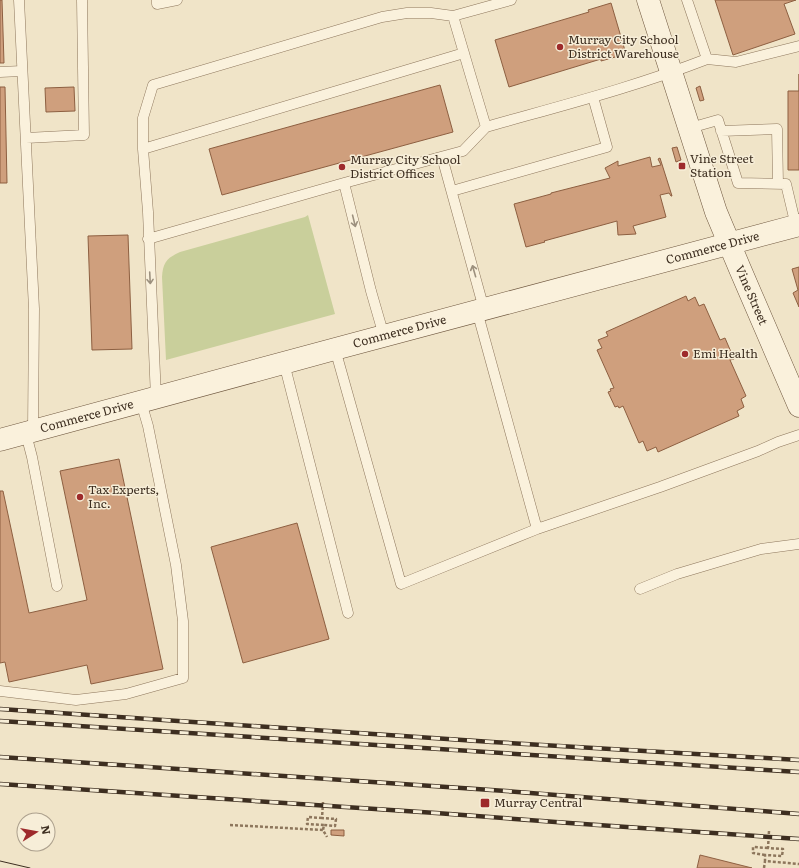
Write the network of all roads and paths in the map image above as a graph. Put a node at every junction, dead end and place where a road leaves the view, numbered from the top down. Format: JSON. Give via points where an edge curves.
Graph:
{"nodes":[{"id":1,"x":19,"y":0,"type":"edge"},
{"id":2,"x":82,"y":0,"type":"edge"},
{"id":3,"x":156,"y":0,"type":"edge"},
{"id":4,"x":177,"y":0,"type":"edge"},
{"id":5,"x":511,"y":0,"type":"edge"},
{"id":6,"x":648,"y":0,"type":"edge"},
{"id":7,"x":687,"y":0,"type":"edge"},
{"id":8,"x":454,"y":16,"type":"junction"},
{"id":9,"x":799,"y":46,"type":"edge"},
{"id":10,"x":464,"y":53,"type":"junction"},
{"id":11,"x":707,"y":59,"type":"junction"},
{"id":12,"x":22,"y":71,"type":"junction"},
{"id":13,"x":0,"y":72,"type":"edge"},
{"id":14,"x":672,"y":73,"type":"junction"},
{"id":15,"x":593,"y":96,"type":"junction"},
{"id":16,"x":486,"y":127,"type":"junction"},
{"id":17,"x":690,"y":128,"type":"junction"},
{"id":18,"x":721,"y":131,"type":"junction"},
{"id":19,"x":26,"y":138,"type":"junction"},
{"id":20,"x":143,"y":149,"type":"junction"},
{"id":21,"x":442,"y":157,"type":"junction"},
{"id":22,"x":344,"y":183,"type":"junction"},
{"id":23,"x":778,"y":184,"type":"junction"},
{"id":24,"x":452,"y":191,"type":"junction"},
{"id":25,"x":797,"y":225,"type":"edge"},
{"id":26,"x":148,"y":239,"type":"junction"},
{"id":27,"x":729,"y":243,"type":"junction"},
{"id":28,"x":481,"y":310,"type":"junction"},
{"id":29,"x":384,"y":336,"type":"junction"},
{"id":30,"x":335,"y":349,"type":"junction"},
{"id":31,"x":284,"y":362,"type":"junction"},
{"id":32,"x":149,"y":400,"type":"junction"},
{"id":33,"x":799,"y":406,"type":"edge"},
{"id":34,"x":29,"y":433,"type":"junction"},
{"id":35,"x":799,"y":435,"type":"edge"},
{"id":36,"x":0,"y":440,"type":"edge"},
{"id":37,"x":537,"y":529,"type":"junction"},
{"id":38,"x":799,"y":544,"type":"edge"},
{"id":39,"x":57,"y":586,"type":"dead end"},
{"id":40,"x":640,"y":589,"type":"dead end"},
{"id":41,"x":348,"y":613,"type":"dead end"},
{"id":42,"x":0,"y":691,"type":"edge"},
{"id":43,"x":323,"y":802,"type":"dead end"},
{"id":44,"x":322,"y":818,"type":"junction"},
{"id":45,"x":230,"y":825,"type":"dead end"},
{"id":46,"x":324,"y":825,"type":"junction"},
{"id":47,"x":324,"y":830,"type":"junction"},
{"id":48,"x":769,"y":831,"type":"dead end"},
{"id":49,"x":326,"y":837,"type":"dead end"},
{"id":50,"x":768,"y":848,"type":"junction"},
{"id":51,"x":765,"y":855,"type":"junction"},
{"id":52,"x":765,"y":861,"type":"junction"},
{"id":53,"x":799,"y":864,"type":"edge"},
{"id":54,"x":764,"y":868,"type":"edge"}],
"edges":[{"from":1,"to":12,"type":"lane"},
{"from":2,"to":19,"type":"lane","via":[[84,135]]},
{"from":3,"to":4,"type":"lane","via":[[158,4]]},
{"from":5,"to":8,"type":"lane"},
{"from":6,"to":14,"type":"street","name":"Vine Street"},
{"from":7,"to":11,"type":"lane"},
{"from":8,"to":10,"type":"lane"},
{"from":8,"to":20,"type":"lane","via":[[407,13],[382,17],[153,85],[143,118]]},
{"from":9,"to":11,"type":"lane","via":[[736,62]]},
{"from":10,"to":16,"type":"lane"},
{"from":10,"to":20,"type":"lane"},
{"from":11,"to":14,"type":"lane"},
{"from":12,"to":13,"type":"lane"},
{"from":12,"to":19,"type":"lane"},
{"from":14,"to":15,"type":"lane"},
{"from":14,"to":17,"type":"street","name":"Vine Street"},
{"from":15,"to":16,"type":"lane"},
{"from":15,"to":24,"type":"lane","via":[[607,147]]},
{"from":16,"to":21,"type":"lane","via":[[463,151]]},
{"from":17,"to":18,"type":"lane","via":[[718,120]]},
{"from":17,"to":27,"type":"street","name":"Vine Street","via":[[716,212]]},
{"from":18,"to":23,"type":"lane","via":[[738,183]]},
{"from":18,"to":23,"type":"lane","via":[[777,129]]},
{"from":19,"to":34,"type":"lane","via":[[34,309]]},
{"from":20,"to":26,"type":"lane"},
{"from":21,"to":22,"type":"lane"},
{"from":21,"to":24,"type":"lane"},
{"from":22,"to":26,"type":"lane"},
{"from":22,"to":29,"type":"lane","one_way":true},
{"from":23,"to":25,"type":"lane","via":[[786,184]]},
{"from":28,"to":24,"type":"lane","one_way":true},
{"from":25,"to":27,"type":"street","name":"Commerce Drive"},
{"from":26,"to":32,"type":"lane","one_way":true},
{"from":27,"to":28,"type":"street","name":"Commerce Drive"},
{"from":27,"to":33,"type":"street","name":"Vine Street"},
{"from":28,"to":29,"type":"street","name":"Commerce Drive"},
{"from":28,"to":37,"type":"lane"},
{"from":29,"to":30,"type":"street","name":"Commerce Drive"},
{"from":30,"to":31,"type":"street","name":"Commerce Drive"},
{"from":30,"to":37,"type":"lane","via":[[401,584]]},
{"from":31,"to":32,"type":"street","name":"Commerce Drive"},
{"from":31,"to":41,"type":"lane"},
{"from":32,"to":34,"type":"street","name":"Commerce Drive"},
{"from":32,"to":42,"type":"lane","via":[[148,426],[176,565],[183,621],[183,678],[126,694],[76,700]]},
{"from":34,"to":36,"type":"street","name":"Commerce Drive"},
{"from":34,"to":39,"type":"lane"},
{"from":35,"to":37,"type":"lane","via":[[758,452]]},
{"from":38,"to":40,"type":"lane","via":[[761,549],[677,574]]},
{"from":43,"to":44,"type":"path"},
{"from":44,"to":46,"type":"path","via":[[336,818],[335,826]]},
{"from":44,"to":46,"type":"path","via":[[308,817],[308,824]]},
{"from":45,"to":47,"type":"path"},
{"from":46,"to":47,"type":"path"},
{"from":47,"to":49,"type":"path"},
{"from":48,"to":50,"type":"path"},
{"from":50,"to":51,"type":"path","via":[[753,847],[753,854]]},
{"from":50,"to":51,"type":"path","via":[[783,849],[782,856]]},
{"from":51,"to":52,"type":"path"},
{"from":52,"to":53,"type":"path"},
{"from":52,"to":54,"type":"path"}]}
